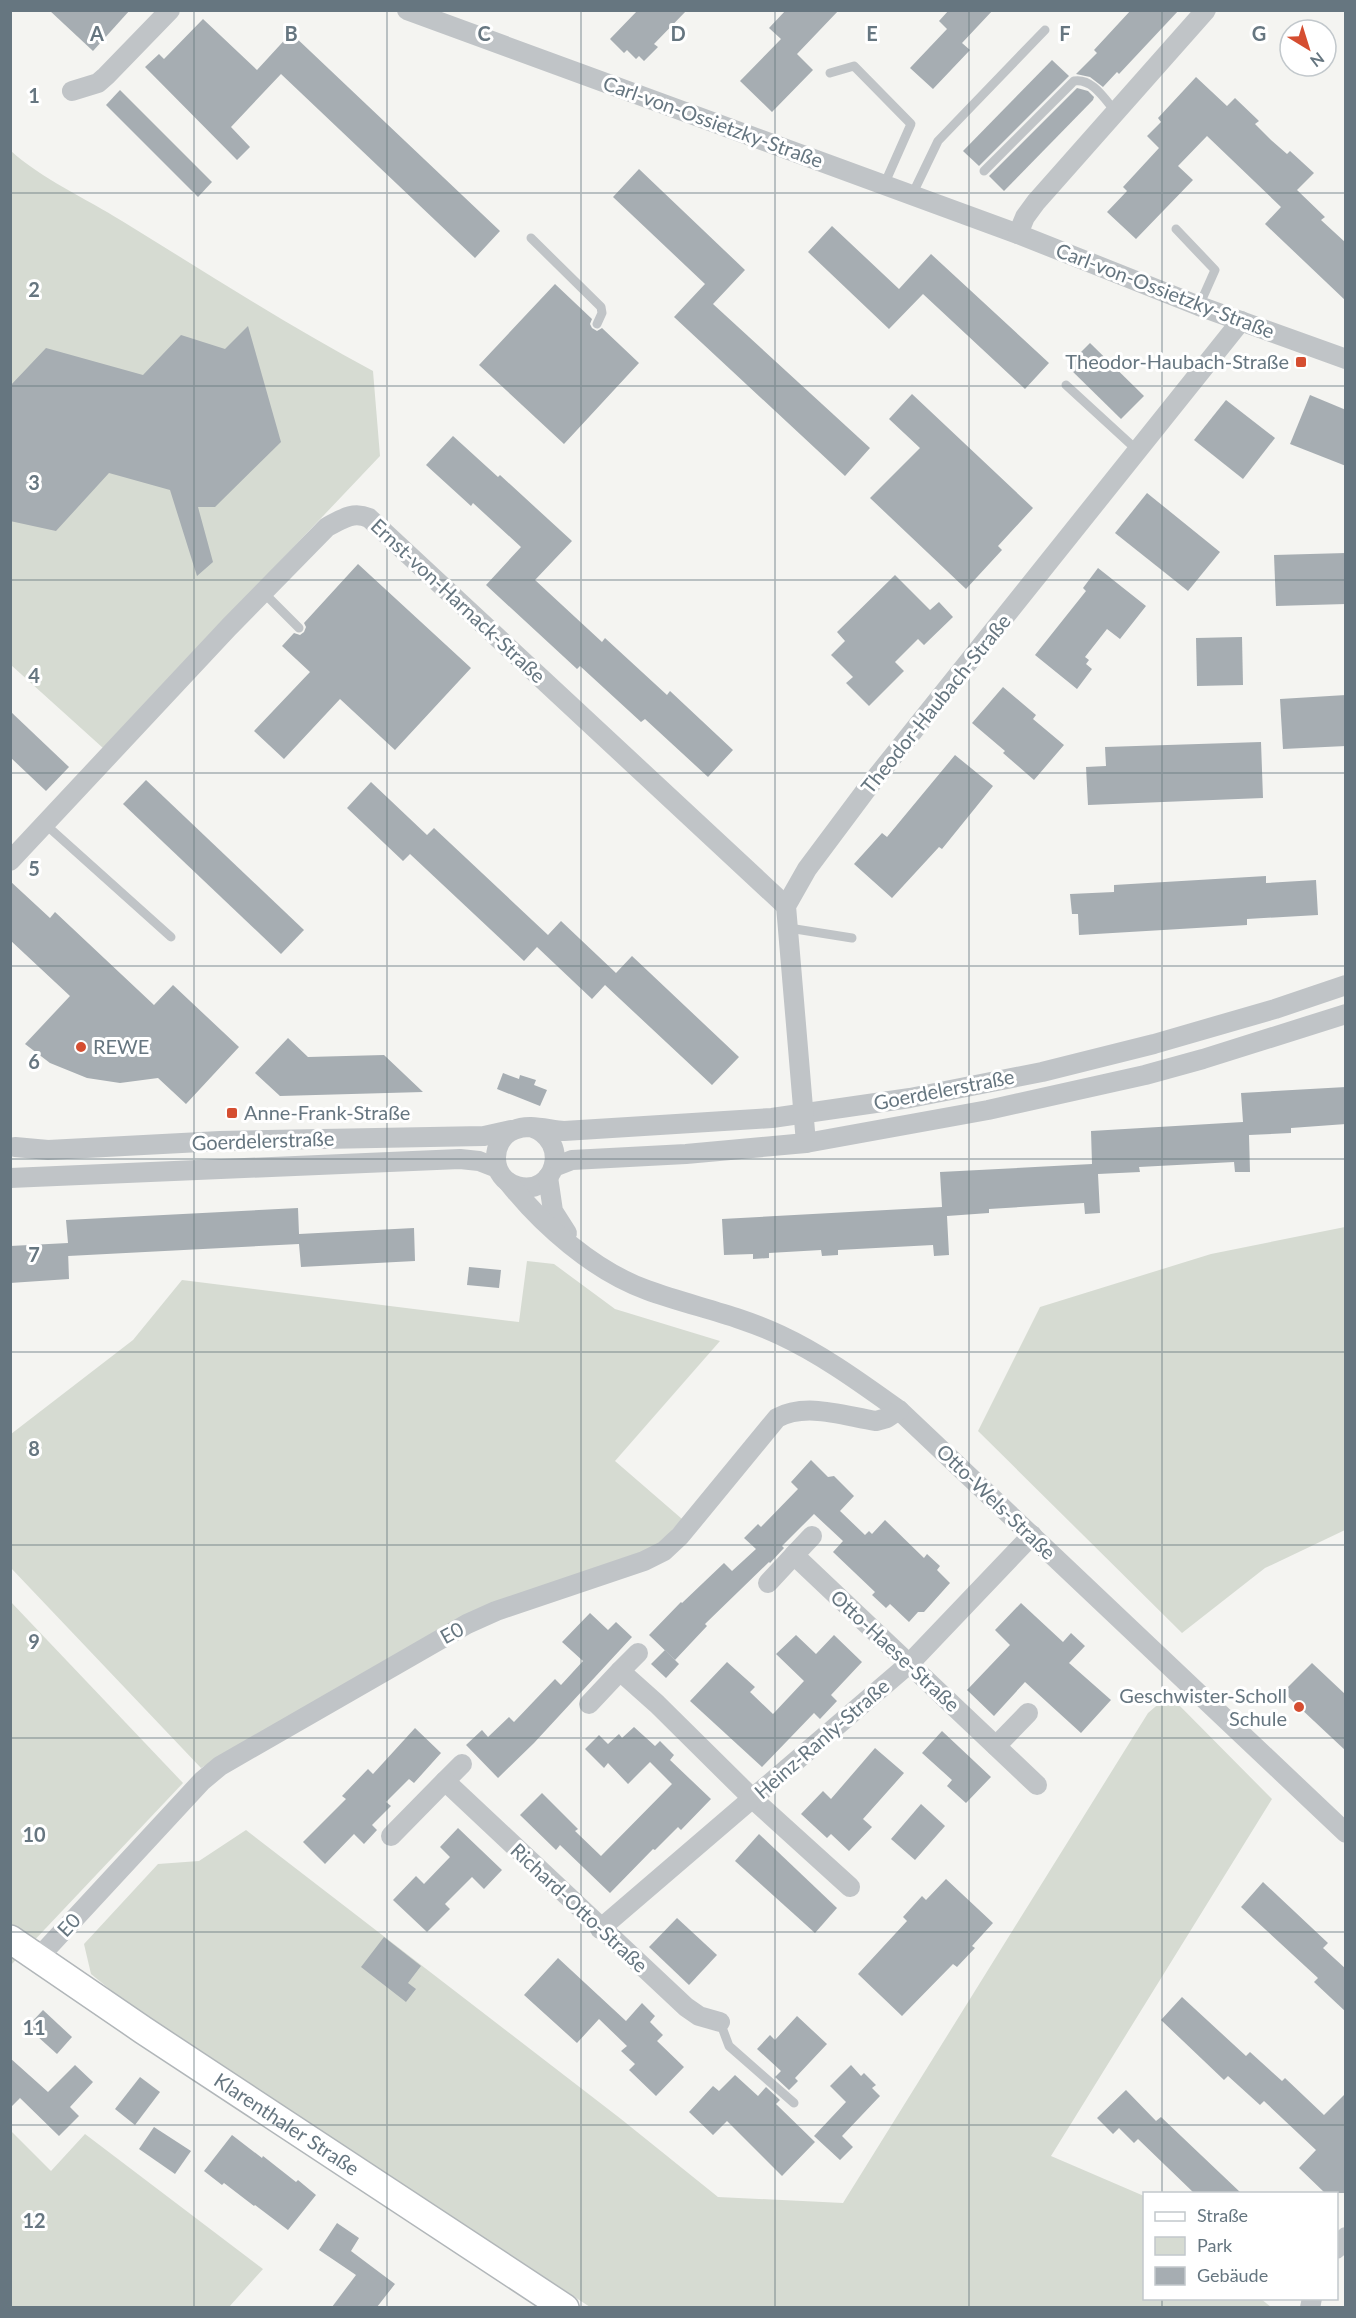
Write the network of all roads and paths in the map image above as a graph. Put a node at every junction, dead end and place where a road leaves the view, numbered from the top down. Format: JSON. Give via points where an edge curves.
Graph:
{"nodes":[{"id":1,"x":171,"y":10,"type":"edge"},
{"id":2,"x":407,"y":10,"type":"edge"},
{"id":3,"x":1206,"y":10,"type":"edge"},
{"id":4,"x":1046,"y":30,"type":"dead end"},
{"id":5,"x":830,"y":73,"type":"dead end"},
{"id":6,"x":72,"y":91,"type":"dead end"},
{"id":7,"x":1115,"y":111,"type":"junction"},
{"id":8,"x":984,"y":171,"type":"dead end"},
{"id":9,"x":884,"y":185,"type":"junction"},
{"id":10,"x":912,"y":195,"type":"junction"},
{"id":11,"x":1176,"y":229,"type":"dead end"},
{"id":12,"x":1018,"y":234,"type":"junction"},
{"id":13,"x":531,"y":237,"type":"dead end"},
{"id":14,"x":1199,"y":306,"type":"junction"},
{"id":15,"x":1241,"y":321,"type":"junction"},
{"id":16,"x":597,"y":324,"type":"dead end"},
{"id":17,"x":1346,"y":360,"type":"edge"},
{"id":18,"x":1066,"y":385,"type":"dead end"},
{"id":19,"x":1138,"y":451,"type":"junction"},
{"id":20,"x":263,"y":592,"type":"junction"},
{"id":21,"x":299,"y":628,"type":"dead end"},
{"id":22,"x":45,"y":824,"type":"junction"},
{"id":23,"x":10,"y":861,"type":"edge"},
{"id":24,"x":786,"y":906,"type":"junction"},
{"id":25,"x":789,"y":928,"type":"junction"},
{"id":26,"x":171,"y":937,"type":"dead end"},
{"id":27,"x":852,"y":938,"type":"dead end"},
{"id":28,"x":1346,"y":985,"type":"edge"},
{"id":29,"x":1346,"y":1014,"type":"edge"},
{"id":30,"x":804,"y":1115,"type":"junction"},
{"id":31,"x":531,"y":1127,"type":"junction"},
{"id":32,"x":511,"y":1131,"type":"junction"},
{"id":33,"x":13,"y":1142,"type":"edge"},
{"id":34,"x":806,"y":1143,"type":"junction"},
{"id":35,"x":551,"y":1172,"type":"junction"},
{"id":36,"x":10,"y":1173,"type":"edge"},
{"id":37,"x":502,"y":1175,"type":"junction"},
{"id":38,"x":10,"y":1178,"type":"edge"},
{"id":39,"x":589,"y":1258,"type":"junction"},
{"id":40,"x":899,"y":1410,"type":"junction"},
{"id":41,"x":1032,"y":1535,"type":"junction"},
{"id":42,"x":812,"y":1536,"type":"dead end"},
{"id":43,"x":794,"y":1555,"type":"junction"},
{"id":44,"x":768,"y":1583,"type":"dead end"},
{"id":45,"x":638,"y":1653,"type":"dead end"},
{"id":46,"x":909,"y":1664,"type":"junction"},
{"id":47,"x":620,"y":1671,"type":"junction"},
{"id":48,"x":589,"y":1704,"type":"dead end"},
{"id":49,"x":1028,"y":1713,"type":"dead end"},
{"id":50,"x":996,"y":1746,"type":"junction"},
{"id":51,"x":462,"y":1764,"type":"dead end"},
{"id":52,"x":445,"y":1781,"type":"junction"},
{"id":53,"x":1037,"y":1785,"type":"dead end"},
{"id":54,"x":753,"y":1799,"type":"junction"},
{"id":55,"x":1346,"y":1833,"type":"edge"},
{"id":56,"x":392,"y":1836,"type":"dead end"},
{"id":57,"x":850,"y":1887,"type":"dead end"},
{"id":58,"x":600,"y":1929,"type":"junction"},
{"id":59,"x":10,"y":1939,"type":"edge"},
{"id":60,"x":39,"y":1957,"type":"junction"},
{"id":61,"x":720,"y":2022,"type":"joint"},
{"id":62,"x":794,"y":2103,"type":"dead end"},
{"id":63,"x":565,"y":2307,"type":"edge"}],
"edges":[{"from":1,"to":6,"type":"street","via":[[106,76]]},
{"from":2,"to":9,"type":"street","name":"Carl-von-Ossietzky-Straße"},
{"from":3,"to":7,"type":"street"},
{"from":4,"to":10,"type":"lane","via":[[938,141]]},
{"from":5,"to":9,"type":"lane","via":[[854,66],[911,124]]},
{"from":7,"to":8,"type":"lane","via":[[1095,88],[1084,81],[1074,81]]},
{"from":7,"to":12,"type":"street","via":[[1036,202]]},
{"from":9,"to":10,"type":"street","name":"Carl-von-Ossietzky-Straße"},
{"from":10,"to":12,"type":"street","name":"Carl-von-Ossietzky-Straße"},
{"from":11,"to":14,"type":"lane","via":[[1215,270]]},
{"from":12,"to":14,"type":"street","name":"Carl-von-Ossietzky-Straße"},
{"from":13,"to":16,"type":"lane","via":[[601,307]]},
{"from":14,"to":15,"type":"street","name":"Carl-von-Ossietzky-Straße"},
{"from":15,"to":17,"type":"street","name":"Carl-von-Ossietzky-Straße"},
{"from":15,"to":19,"type":"street","name":"Theodor-Haubach-Straße"},
{"from":18,"to":19,"type":"lane"},
{"from":19,"to":24,"type":"street","name":"Theodor-Haubach-Straße","via":[[866,790],[807,869]]},
{"from":20,"to":21,"type":"lane"},
{"from":20,"to":22,"type":"street","name":"Ernst-von-Harnack-Straße"},
{"from":20,"to":24,"type":"street","name":"Ernst-von-Harnack-Straße","via":[[327,527],[347,515],[369,518]]},
{"from":22,"to":23,"type":"street","name":"Ernst-von-Harnack-Straße"},
{"from":22,"to":26,"type":"lane"},
{"from":24,"to":25,"type":"street"},
{"from":25,"to":27,"type":"lane"},
{"from":25,"to":30,"type":"street"},
{"from":28,"to":30,"type":"street","name":"Goerdelerstraße","via":[[1154,1044],[1042,1072]]},
{"from":29,"to":34,"type":"street","name":"Goerdelerstraße","via":[[1145,1075],[988,1110]]},
{"from":30,"to":31,"type":"street","name":"Goerdelerstraße","via":[[564,1131]]},
{"from":30,"to":34,"type":"street"},
{"from":31,"to":32,"type":"street","name":"Goerdelerstraße"},
{"from":31,"to":35,"type":"street","via":[[549,1139],[555,1152]]},
{"from":32,"to":33,"type":"street","name":"Goerdelerstraße","via":[[484,1136],[220,1141],[48,1150]]},
{"from":32,"to":37,"type":"street","via":[[497,1146],[495,1157]]},
{"from":33,"to":36,"type":"street","name":"Goerdelerstraße","via":[[15,1164]]},
{"from":34,"to":35,"type":"street","name":"Goerdelerstraße","via":[[572,1160]]},
{"from":35,"to":37,"type":"street","name":"Goerdelerstraße","via":[[534,1186],[525,1187]]},
{"from":35,"to":39,"type":"street","name":"Otto-Wels-Straße","via":[[553,1211]]},
{"from":37,"to":38,"type":"street","name":"Goerdelerstraße","via":[[479,1161],[460,1159]]},
{"from":37,"to":39,"type":"street","name":"Otto-Wels-Straße","via":[[550,1228]]},
{"from":39,"to":40,"type":"street","name":"Otto-Wels-Straße","via":[[645,1289],[778,1334],[846,1372]]},
{"from":40,"to":41,"type":"street","name":"Otto-Wels-Straße"},
{"from":40,"to":60,"type":"street","name":"E0","via":[[876,1420],[804,1410],[777,1418],[664,1551],[467,1624],[242,1752],[202,1781]]},
{"from":41,"to":46,"type":"street","name":"Heinz-Ranly-Straße"},
{"from":41,"to":55,"type":"street","name":"Otto-Wels-Straße"},
{"from":42,"to":43,"type":"street"},
{"from":43,"to":44,"type":"street"},
{"from":43,"to":46,"type":"street","name":"Otto-Haese-Straße"},
{"from":45,"to":47,"type":"street"},
{"from":46,"to":50,"type":"street","name":"Otto-Haese-Straße"},
{"from":46,"to":54,"type":"street","name":"Heinz-Ranly-Straße"},
{"from":47,"to":48,"type":"street"},
{"from":47,"to":54,"type":"street"},
{"from":49,"to":50,"type":"street"},
{"from":50,"to":53,"type":"street","name":"Otto-Haese-Straße"},
{"from":51,"to":52,"type":"street"},
{"from":52,"to":56,"type":"street"},
{"from":52,"to":58,"type":"street","name":"Richard-Otto-Straße"},
{"from":54,"to":57,"type":"street"},
{"from":54,"to":58,"type":"street","name":"Heinz-Ranly-Straße"},
{"from":58,"to":61,"type":"street","name":"Richard-Otto-Straße","via":[[686,2007]]},
{"from":59,"to":60,"type":"main road","name":"Klarenthaler Straße"},
{"from":60,"to":63,"type":"main road","name":"Klarenthaler Straße","via":[[142,2030]]},
{"from":61,"to":62,"type":"lane","via":[[729,2046]]}]}
